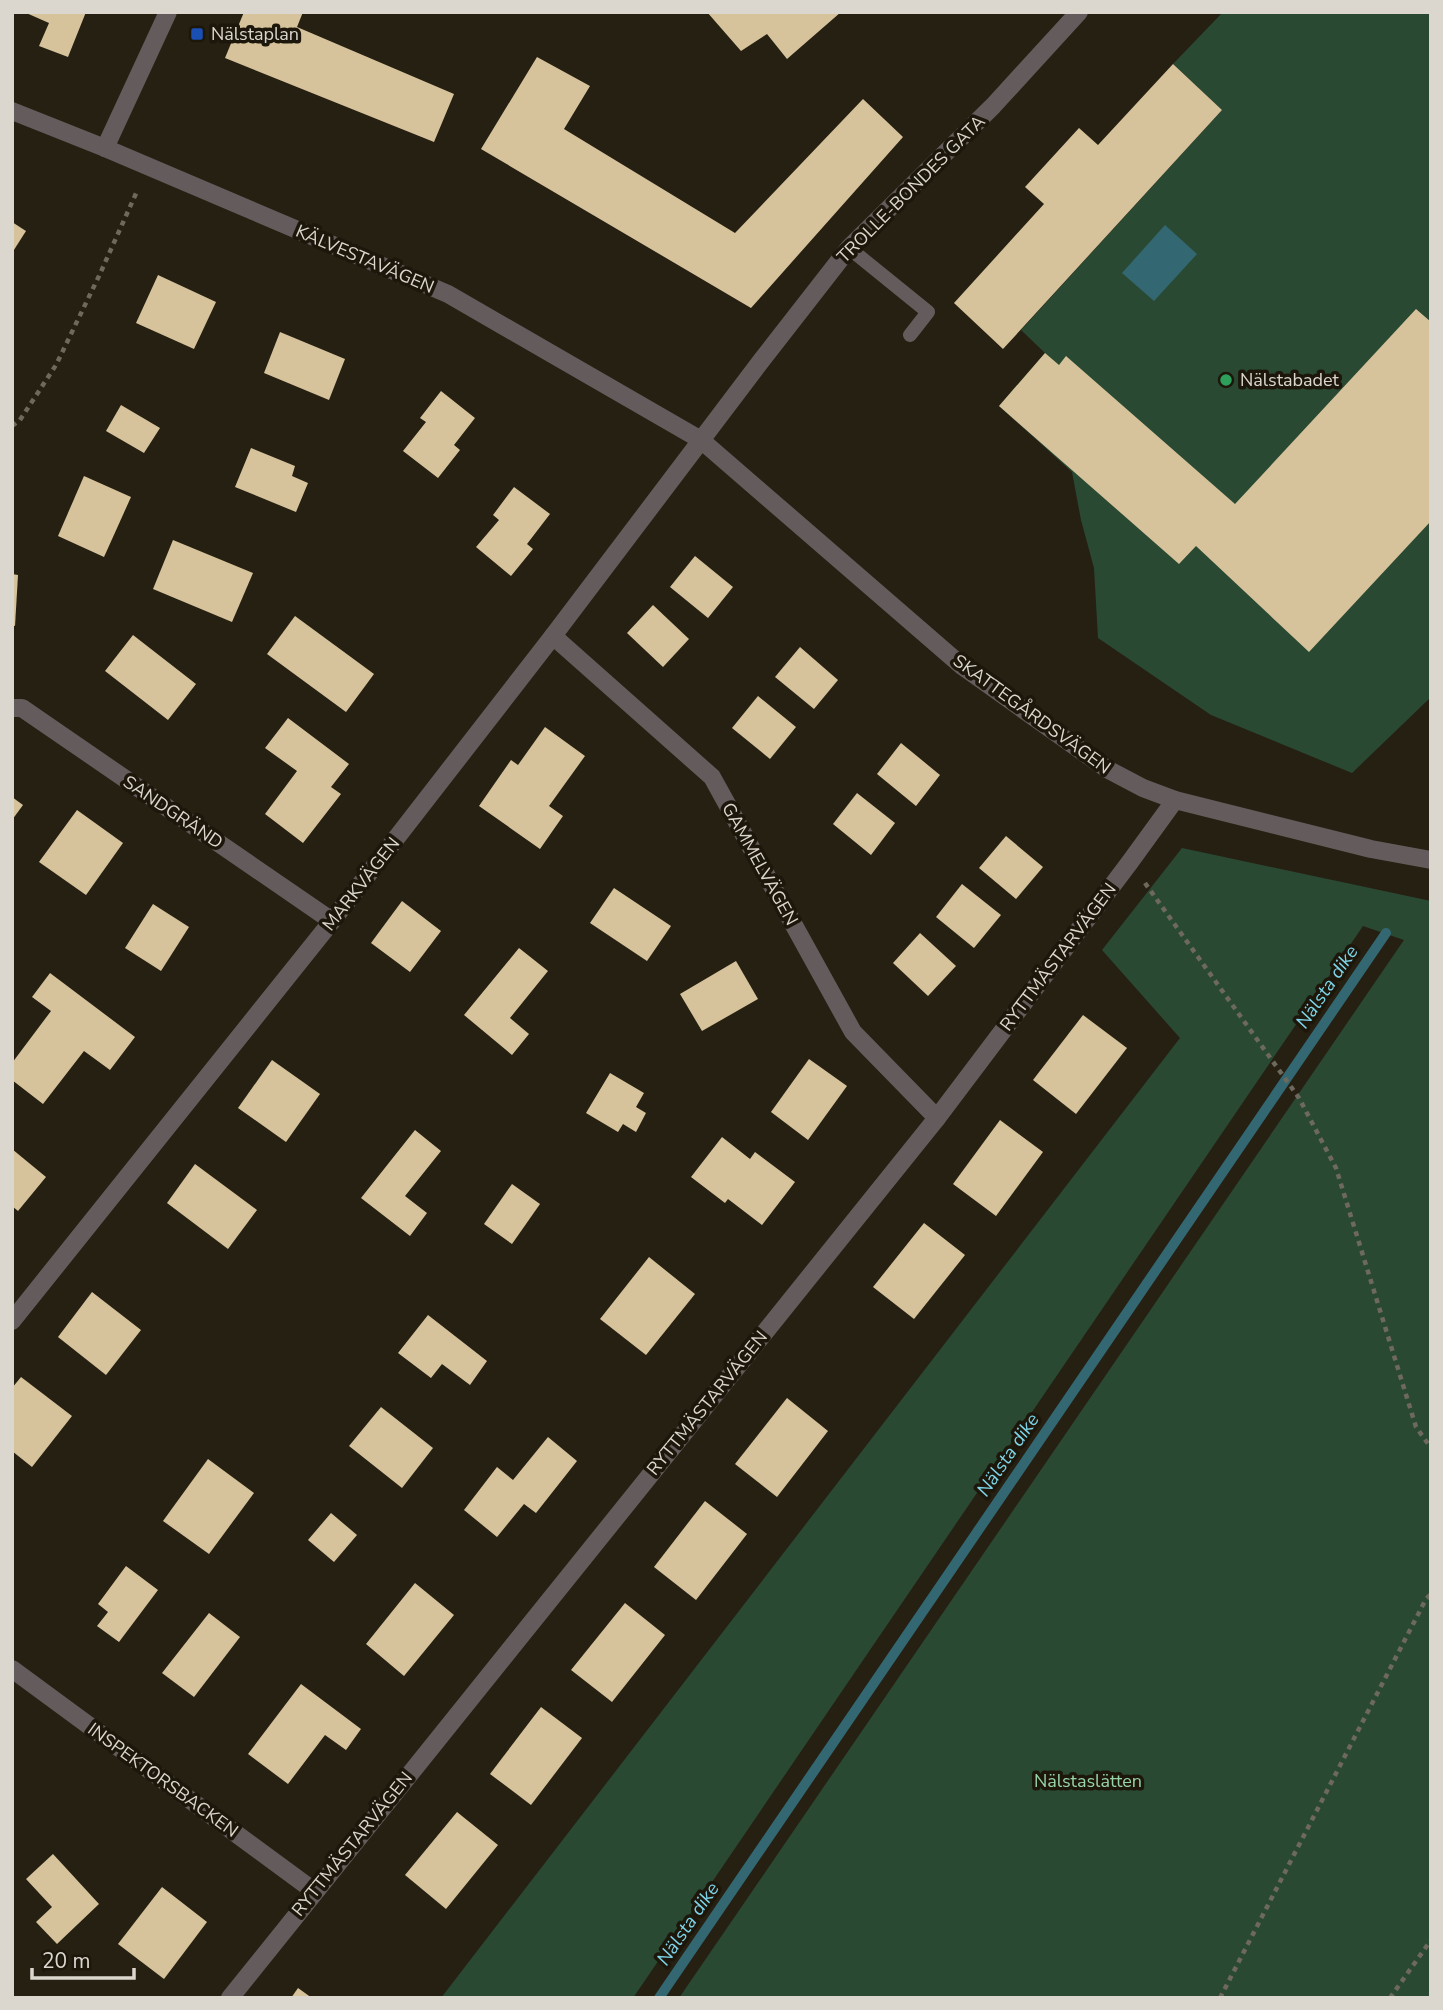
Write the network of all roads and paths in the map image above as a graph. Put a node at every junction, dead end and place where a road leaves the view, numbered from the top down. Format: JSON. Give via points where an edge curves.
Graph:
{"nodes":[{"id":1,"x":168,"y":12,"type":"edge"},
{"id":2,"x":1079,"y":12,"type":"edge"},
{"id":3,"x":12,"y":111,"type":"edge"},
{"id":4,"x":105,"y":148,"type":"junction"},
{"id":5,"x":148,"y":166,"type":"junction"},
{"id":6,"x":849,"y":248,"type":"junction"},
{"id":7,"x":910,"y":335,"type":"dead end"},
{"id":8,"x":12,"y":426,"type":"edge"},
{"id":9,"x":701,"y":440,"type":"junction"},
{"id":10,"x":553,"y":636,"type":"junction"},
{"id":11,"x":12,"y":708,"type":"edge"},
{"id":12,"x":1175,"y":800,"type":"junction"},
{"id":13,"x":1431,"y":860,"type":"edge"},
{"id":14,"x":1130,"y":862,"type":"junction"},
{"id":15,"x":332,"y":921,"type":"junction"},
{"id":16,"x":937,"y":1118,"type":"junction"},
{"id":17,"x":12,"y":1321,"type":"edge"},
{"id":18,"x":1431,"y":1448,"type":"edge"},
{"id":19,"x":1431,"y":1594,"type":"edge"},
{"id":20,"x":12,"y":1669,"type":"edge"},
{"id":21,"x":314,"y":1891,"type":"junction"},
{"id":22,"x":1431,"y":1940,"type":"edge"},
{"id":23,"x":230,"y":1998,"type":"edge"},
{"id":24,"x":1220,"y":1998,"type":"edge"},
{"id":25,"x":1390,"y":1998,"type":"edge"}],
"edges":[{"from":1,"to":4,"type":"street"},
{"from":2,"to":6,"type":"street","name":"TROLLE-BONDES GATA","via":[[993,106]]},
{"from":3,"to":4,"type":"street","name":"KÄLVESTAVÄGEN"},
{"from":4,"to":5,"type":"street","name":"KÄLVESTAVÄGEN"},
{"from":5,"to":8,"type":"path","via":[[56,365]]},
{"from":5,"to":9,"type":"street","name":"KÄLVESTAVÄGEN","via":[[448,294]]},
{"from":6,"to":7,"type":"lane","via":[[928,312]]},
{"from":6,"to":9,"type":"street","name":"TROLLE-BONDES GATA"},
{"from":9,"to":10,"type":"street","name":"MARKVÄGEN"},
{"from":9,"to":12,"type":"street","name":"SKATTEGÅRDSVÄGEN","via":[[962,666],[1107,769]]},
{"from":10,"to":15,"type":"street","name":"MARKVÄGEN"},
{"from":10,"to":16,"type":"street","name":"GAMMELVÄGEN","via":[[712,777],[853,1032]]},
{"from":11,"to":15,"type":"street","name":"SANDGRÄND","via":[[22,708]]},
{"from":12,"to":13,"type":"street","name":"SKATTEGÅRDSVÄGEN"},
{"from":12,"to":14,"type":"street","name":"RYTTMÄSTARVÄGEN"},
{"from":14,"to":16,"type":"street","name":"RYTTMÄSTARVÄGEN"},
{"from":14,"to":18,"type":"path","via":[[1299,1098],[1336,1168],[1416,1427]]},
{"from":15,"to":17,"type":"street","name":"MARKVÄGEN"},
{"from":16,"to":21,"type":"street","name":"RYTTMÄSTARVÄGEN"},
{"from":19,"to":24,"type":"path"},
{"from":20,"to":21,"type":"street","name":"INSPEKTORSBACKEN"},
{"from":21,"to":23,"type":"street","name":"RYTTMÄSTARVÄGEN"},
{"from":22,"to":25,"type":"path"}]}
